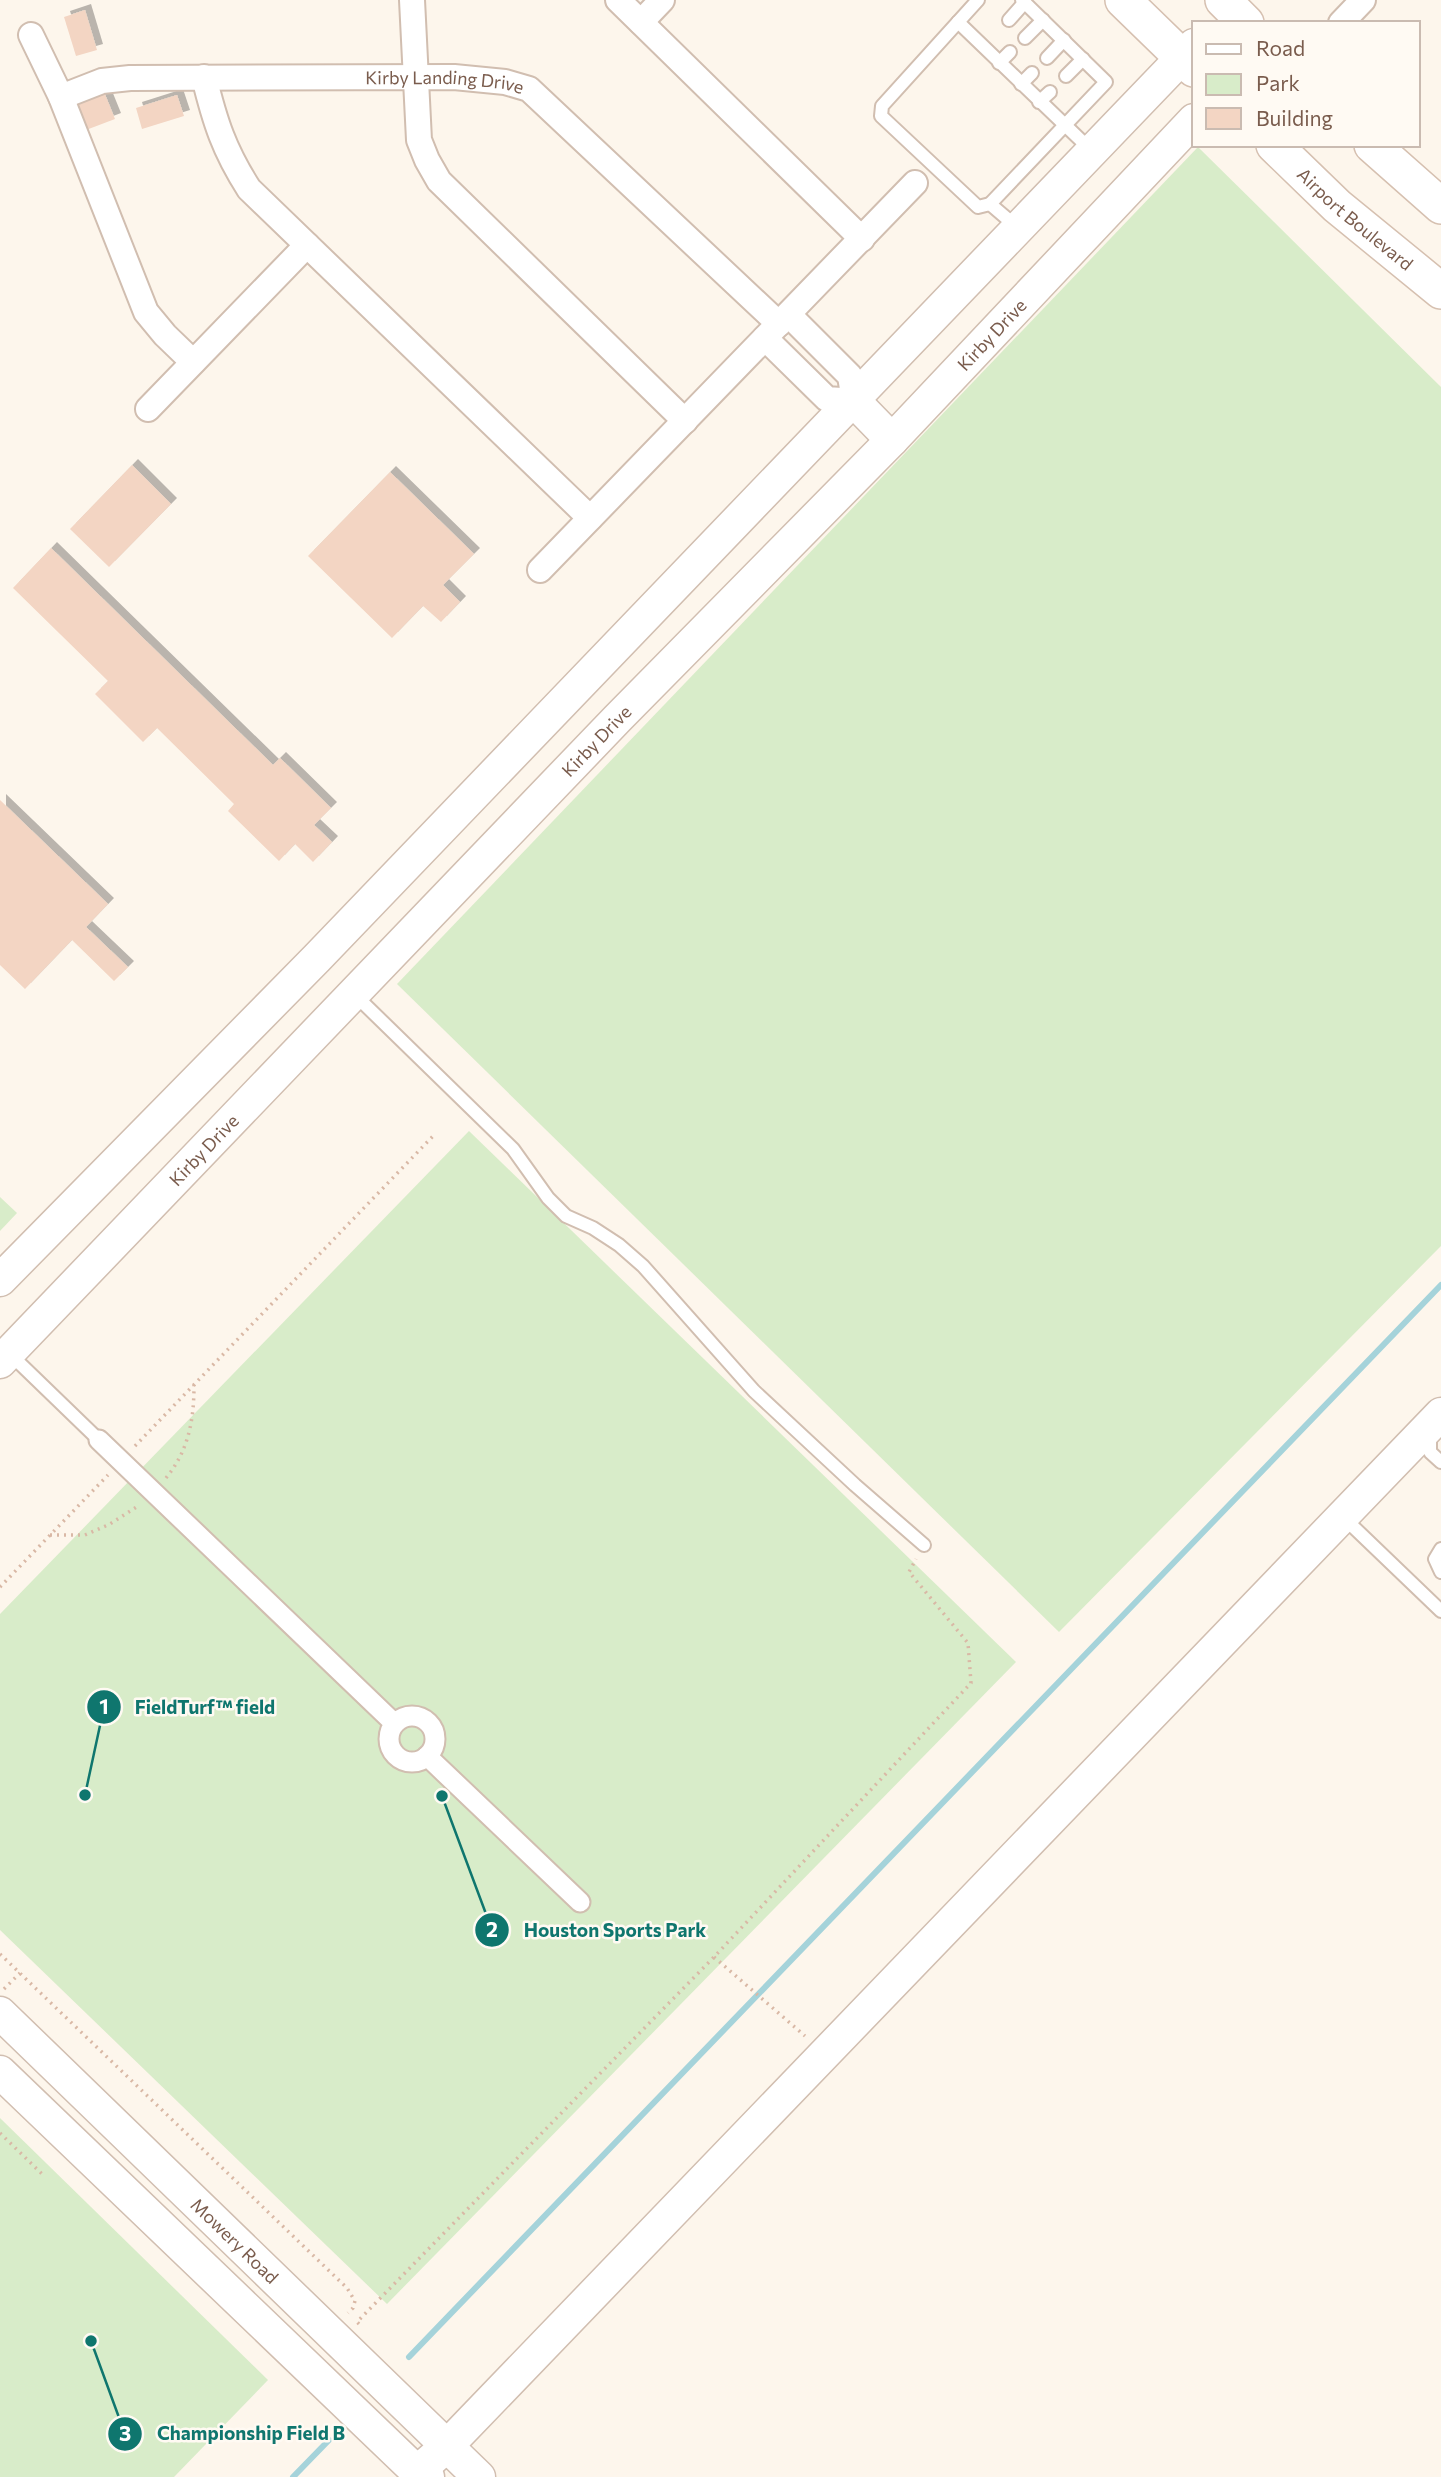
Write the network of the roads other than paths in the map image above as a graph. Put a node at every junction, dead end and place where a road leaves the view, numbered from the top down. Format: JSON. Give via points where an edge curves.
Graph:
{"nodes":[{"id":1,"x":412,"y":0,"type":"edge"},
{"id":2,"x":618,"y":0,"type":"edge"},
{"id":3,"x":662,"y":0,"type":"edge"},
{"id":4,"x":978,"y":0,"type":"edge"},
{"id":5,"x":1123,"y":0,"type":"edge"},
{"id":6,"x":1363,"y":0,"type":"edge"},
{"id":7,"x":1024,"y":1,"type":"edge"},
{"id":8,"x":1009,"y":20,"type":"dead end"},
{"id":9,"x":1043,"y":20,"type":"junction"},
{"id":10,"x":1343,"y":21,"type":"edge"},
{"id":11,"x":641,"y":22,"type":"junction"},
{"id":12,"x":958,"y":22,"type":"junction"},
{"id":13,"x":31,"y":35,"type":"dead end"},
{"id":14,"x":992,"y":36,"type":"dead end"},
{"id":15,"x":1025,"y":38,"type":"dead end"},
{"id":16,"x":1064,"y":40,"type":"junction"},
{"id":17,"x":982,"y":46,"type":"junction"},
{"id":18,"x":1010,"y":52,"type":"dead end"},
{"id":19,"x":1190,"y":57,"type":"edge"},
{"id":20,"x":1047,"y":58,"type":"dead end"},
{"id":21,"x":1083,"y":59,"type":"junction"},
{"id":22,"x":999,"y":63,"type":"junction"},
{"id":23,"x":1032,"y":73,"type":"dead end"},
{"id":24,"x":1066,"y":76,"type":"dead end"},
{"id":25,"x":416,"y":77,"type":"junction"},
{"id":26,"x":204,"y":78,"type":"junction"},
{"id":27,"x":1021,"y":84,"type":"junction"},
{"id":28,"x":1050,"y":92,"type":"dead end"},
{"id":29,"x":61,"y":97,"type":"junction"},
{"id":30,"x":1040,"y":102,"type":"junction"},
{"id":31,"x":1192,"y":122,"type":"edge"},
{"id":32,"x":1064,"y":126,"type":"junction"},
{"id":33,"x":1276,"y":147,"type":"edge"},
{"id":34,"x":1374,"y":147,"type":"edge"},
{"id":35,"x":1092,"y":152,"type":"junction"},
{"id":36,"x":915,"y":183,"type":"dead end"},
{"id":37,"x":990,"y":204,"type":"junction"},
{"id":38,"x":1441,"y":206,"type":"edge"},
{"id":39,"x":1019,"y":229,"type":"junction"},
{"id":40,"x":862,"y":239,"type":"junction"},
{"id":41,"x":307,"y":245,"type":"junction"},
{"id":42,"x":1441,"y":290,"type":"edge"},
{"id":43,"x":778,"y":326,"type":"junction"},
{"id":44,"x":193,"y":362,"type":"junction"},
{"id":45,"x":854,"y":401,"type":"junction"},
{"id":46,"x":148,"y":409,"type":"dead end"},
{"id":47,"x":685,"y":421,"type":"junction"},
{"id":48,"x":892,"y":440,"type":"junction"},
{"id":49,"x":590,"y":518,"type":"junction"},
{"id":50,"x":541,"y":570,"type":"dead end"},
{"id":51,"x":580,"y":685,"type":"junction"},
{"id":52,"x":617,"y":719,"type":"junction"},
{"id":53,"x":317,"y":958,"type":"junction"},
{"id":54,"x":354,"y":993,"type":"junction"},
{"id":55,"x":0,"y":1280,"type":"edge"},
{"id":56,"x":3,"y":1353,"type":"edge"},
{"id":57,"x":1435,"y":1428,"type":"edge"},
{"id":58,"x":99,"y":1440,"type":"joint"},
{"id":59,"x":1441,"y":1462,"type":"edge"},
{"id":60,"x":1343,"y":1516,"type":"junction"},
{"id":61,"x":924,"y":1545,"type":"road end"},
{"id":62,"x":1441,"y":1549,"type":"edge"},
{"id":63,"x":1441,"y":1572,"type":"edge"},
{"id":64,"x":1441,"y":1611,"type":"edge"},
{"id":65,"x":394,"y":1723,"type":"junction"},
{"id":66,"x":427,"y":1756,"type":"junction"},
{"id":67,"x":580,"y":1902,"type":"dead end"},
{"id":68,"x":0,"y":2013,"type":"edge"},
{"id":69,"x":0,"y":2072,"type":"edge"},
{"id":70,"x":76,"y":2086,"type":"junction"},
{"id":71,"x":47,"y":2118,"type":"junction"},
{"id":72,"x":447,"y":2446,"type":"junction"},
{"id":73,"x":471,"y":2474,"type":"edge"},
{"id":74,"x":422,"y":2475,"type":"edge"}],
"edges":[{"from":1,"to":25,"type":"street"},
{"from":2,"to":11,"type":"street"},
{"from":3,"to":11,"type":"street"},
{"from":4,"to":12,"type":"lane"},
{"from":5,"to":19,"type":"main road"},
{"from":6,"to":10,"type":"street"},
{"from":7,"to":8,"type":"lane"},
{"from":7,"to":9,"type":"lane"},
{"from":9,"to":15,"type":"lane"},
{"from":9,"to":16,"type":"lane"},
{"from":11,"to":40,"type":"street"},
{"from":12,"to":17,"type":"lane"},
{"from":12,"to":37,"type":"lane","via":[[882,106],[881,116],[978,207]]},
{"from":13,"to":29,"type":"street"},
{"from":14,"to":17,"type":"lane"},
{"from":16,"to":20,"type":"lane"},
{"from":16,"to":21,"type":"lane"},
{"from":17,"to":22,"type":"lane"},
{"from":18,"to":22,"type":"lane"},
{"from":19,"to":35,"type":"street"},
{"from":21,"to":24,"type":"lane"},
{"from":21,"to":32,"type":"lane","via":[[1106,82]]},
{"from":22,"to":27,"type":"lane"},
{"from":23,"to":27,"type":"lane"},
{"from":25,"to":26,"type":"street","name":"Kirby Landing Drive"},
{"from":25,"to":43,"type":"street","name":"Kirby Landing Drive","via":[[505,82],[528,89]]},
{"from":25,"to":47,"type":"street","via":[[419,140],[439,181]]},
{"from":26,"to":29,"type":"street","name":"Kirby Landing Drive","via":[[102,81]]},
{"from":26,"to":41,"type":"street","via":[[216,124],[248,189]]},
{"from":27,"to":30,"type":"lane"},
{"from":28,"to":30,"type":"lane"},
{"from":29,"to":44,"type":"street","via":[[146,312]]},
{"from":30,"to":32,"type":"lane"},
{"from":31,"to":48,"type":"street","name":"Kirby Drive"},
{"from":32,"to":35,"type":"lane"},
{"from":32,"to":37,"type":"lane"},
{"from":33,"to":42,"type":"main road","name":"Airport Boulevard","via":[[1337,206]]},
{"from":34,"to":38,"type":"main road"},
{"from":35,"to":39,"type":"street"},
{"from":36,"to":40,"type":"street"},
{"from":37,"to":39,"type":"lane"},
{"from":39,"to":45,"type":"street"},
{"from":40,"to":43,"type":"street"},
{"from":41,"to":44,"type":"street"},
{"from":41,"to":49,"type":"street"},
{"from":43,"to":45,"type":"street","name":"Kirby Landing Drive","via":[[850,376]]},
{"from":43,"to":45,"type":"street","name":"Kirby Landing Drive","via":[[827,399]]},
{"from":43,"to":47,"type":"street"},
{"from":44,"to":46,"type":"street"},
{"from":45,"to":48,"type":"street"},
{"from":45,"to":51,"type":"street"},
{"from":47,"to":49,"type":"street"},
{"from":48,"to":52,"type":"street","name":"Kirby Drive"},
{"from":49,"to":50,"type":"street"},
{"from":51,"to":52,"type":"street"},
{"from":51,"to":53,"type":"street"},
{"from":52,"to":54,"type":"street","name":"Kirby Drive"},
{"from":53,"to":54,"type":"street"},
{"from":53,"to":55,"type":"street"},
{"from":54,"to":56,"type":"street","name":"Kirby Drive"},
{"from":54,"to":61,"type":"lane","via":[[513,1149],[566,1216],[619,1245],[643,1266],[754,1391]]},
{"from":56,"to":58,"type":"lane"},
{"from":57,"to":59,"type":"lane","via":[[1430,1452]]},
{"from":57,"to":60,"type":"street"},
{"from":58,"to":65,"type":"street"},
{"from":60,"to":64,"type":"lane"},
{"from":60,"to":72,"type":"street"},
{"from":62,"to":63,"type":"lane","via":[[1435,1559]]},
{"from":65,"to":66,"type":"street","via":[[389,1738],[393,1752],[413,1762]]},
{"from":65,"to":66,"type":"street","via":[[415,1716],[428,1723],[434,1743]]},
{"from":66,"to":67,"type":"street"},
{"from":68,"to":70,"type":"street","name":"Mowery Road"},
{"from":69,"to":71,"type":"street"},
{"from":70,"to":71,"type":"street"},
{"from":70,"to":72,"type":"street","name":"Mowery Road"},
{"from":71,"to":74,"type":"street"},
{"from":72,"to":73,"type":"street","name":"Mowery Road"},
{"from":72,"to":74,"type":"street"}]}
